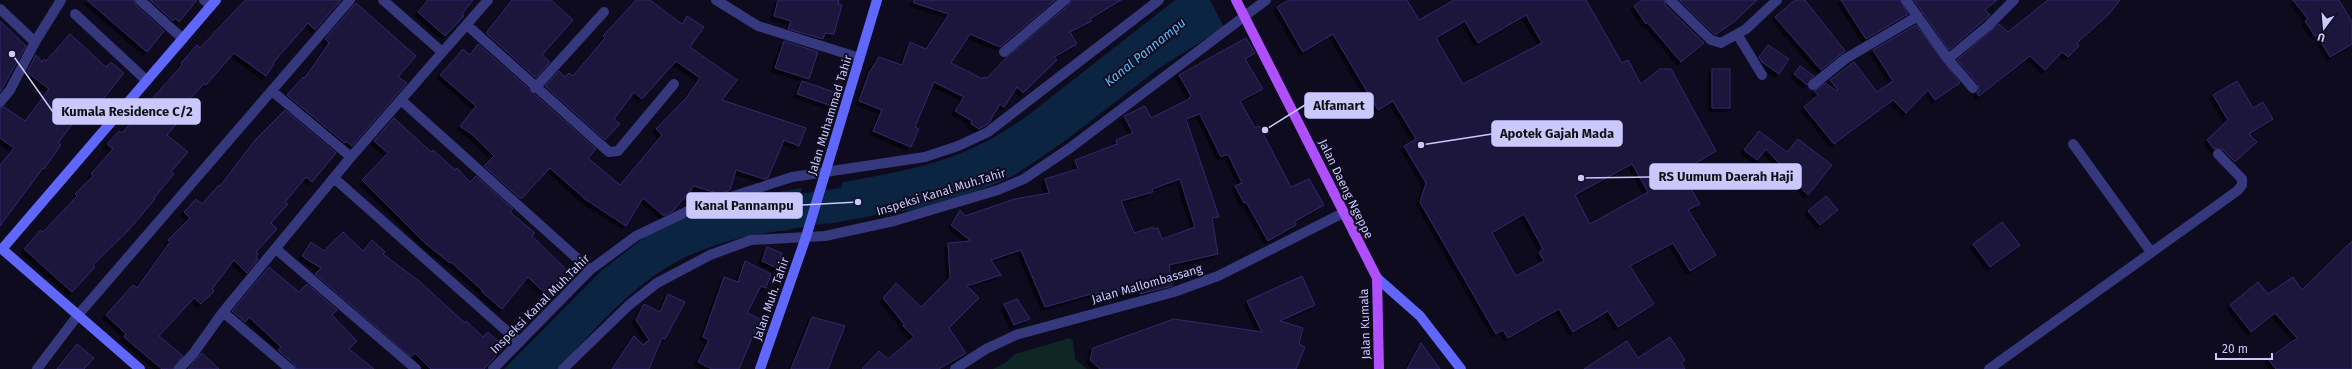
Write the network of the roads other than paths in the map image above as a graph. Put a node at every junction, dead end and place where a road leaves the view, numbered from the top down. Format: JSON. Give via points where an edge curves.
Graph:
{"nodes":[{"id":1,"x":61,"y":0,"type":"edge"},
{"id":2,"x":140,"y":0,"type":"edge"},
{"id":3,"x":350,"y":0,"type":"edge"},
{"id":4,"x":383,"y":0,"type":"edge"},
{"id":5,"x":488,"y":0,"type":"edge"},
{"id":6,"x":716,"y":0,"type":"edge"},
{"id":7,"x":877,"y":0,"type":"edge"},
{"id":8,"x":1065,"y":0,"type":"edge"},
{"id":9,"x":1159,"y":0,"type":"edge"},
{"id":10,"x":1266,"y":0,"type":"edge"},
{"id":11,"x":1670,"y":0,"type":"edge"},
{"id":12,"x":1777,"y":0,"type":"edge"},
{"id":13,"x":1906,"y":0,"type":"edge"},
{"id":14,"x":2014,"y":0,"type":"edge"},
{"id":15,"x":210,"y":2,"type":"edge"},
{"id":16,"x":1238,"y":4,"type":"edge"},
{"id":17,"x":0,"y":9,"type":"edge"},
{"id":18,"x":604,"y":12,"type":"dead end"},
{"id":19,"x":75,"y":14,"type":"dead end"},
{"id":20,"x":1918,"y":16,"type":"junction"},
{"id":21,"x":1245,"y":17,"type":"junction"},
{"id":22,"x":467,"y":25,"type":"junction"},
{"id":23,"x":1737,"y":34,"type":"junction"},
{"id":24,"x":183,"y":39,"type":"junction"},
{"id":25,"x":35,"y":42,"type":"junction"},
{"id":26,"x":441,"y":51,"type":"junction"},
{"id":27,"x":1004,"y":52,"type":"dead end"},
{"id":28,"x":860,"y":58,"type":"junction"},
{"id":29,"x":1948,"y":59,"type":"junction"},
{"id":30,"x":1762,"y":75,"type":"dead end"},
{"id":31,"x":146,"y":80,"type":"junction"},
{"id":32,"x":674,"y":84,"type":"dead end"},
{"id":33,"x":1813,"y":85,"type":"dead end"},
{"id":34,"x":535,"y":88,"type":"junction"},
{"id":35,"x":1973,"y":88,"type":"dead end"},
{"id":36,"x":272,"y":91,"type":"junction"},
{"id":37,"x":401,"y":100,"type":"junction"},
{"id":38,"x":0,"y":102,"type":"edge"},
{"id":39,"x":2074,"y":144,"type":"dead end"},
{"id":40,"x":2218,"y":154,"type":"dead end"},
{"id":41,"x":351,"y":156,"type":"junction"},
{"id":42,"x":826,"y":171,"type":"junction"},
{"id":43,"x":334,"y":178,"type":"junction"},
{"id":44,"x":1342,"y":213,"type":"junction"},
{"id":45,"x":806,"y":237,"type":"junction"},
{"id":46,"x":276,"y":249,"type":"junction"},
{"id":47,"x":1,"y":250,"type":"edge"},
{"id":48,"x":2151,"y":252,"type":"junction"},
{"id":49,"x":590,"y":270,"type":"junction"},
{"id":50,"x":1377,"y":278,"type":"junction"},
{"id":51,"x":223,"y":312,"type":"junction"},
{"id":52,"x":78,"y":316,"type":"junction"},
{"id":53,"x":519,"y":342,"type":"junction"},
{"id":54,"x":37,"y":369,"type":"edge"},
{"id":55,"x":140,"y":369,"type":"edge"},
{"id":56,"x":179,"y":369,"type":"edge"},
{"id":57,"x":290,"y":369,"type":"edge"},
{"id":58,"x":416,"y":369,"type":"edge"},
{"id":59,"x":493,"y":369,"type":"edge"},
{"id":60,"x":563,"y":369,"type":"edge"},
{"id":61,"x":760,"y":369,"type":"edge"},
{"id":62,"x":955,"y":369,"type":"edge"},
{"id":63,"x":1379,"y":369,"type":"edge"},
{"id":64,"x":1461,"y":369,"type":"edge"},
{"id":65,"x":1989,"y":369,"type":"edge"}],
"edges":[{"from":1,"to":25,"type":"street"},
{"from":2,"to":24,"type":"street"},
{"from":3,"to":36,"type":"street"},
{"from":4,"to":26,"type":"street"},
{"from":5,"to":22,"type":"street"},
{"from":6,"to":28,"type":"street","via":[[758,26]]},
{"from":7,"to":28,"type":"street","name":"Jalan Muhammad Tahir"},
{"from":8,"to":27,"type":"street"},
{"from":9,"to":42,"type":"street","name":"Inspeksi Kanal Muh.Tahir","via":[[988,132],[925,157]]},
{"from":10,"to":21,"type":"street","name":"Inspeksi Kanal Muh.Tahir"},
{"from":11,"to":23,"type":"street","via":[[1715,43],[1722,43]]},
{"from":12,"to":23,"type":"street"},
{"from":13,"to":20,"type":"street"},
{"from":14,"to":29,"type":"street","via":[[1988,26]]},
{"from":15,"to":24,"type":"street"},
{"from":16,"to":21,"type":"main road","name":"Jalan Daeng Ngeppe"},
{"from":17,"to":25,"type":"street"},
{"from":18,"to":34,"type":"street"},
{"from":19,"to":31,"type":"street"},
{"from":20,"to":29,"type":"street"},
{"from":20,"to":33,"type":"street","via":[[1845,58]]},
{"from":21,"to":44,"type":"main road","name":"Jalan Daeng Ngeppe"},
{"from":21,"to":45,"type":"street","name":"Inspeksi Kanal Muh.Tahir","via":[[1024,180],[894,221],[825,236]]},
{"from":22,"to":26,"type":"street"},
{"from":22,"to":34,"type":"street"},
{"from":23,"to":30,"type":"street"},
{"from":24,"to":31,"type":"street"},
{"from":25,"to":38,"type":"street","via":[[10,90]]},
{"from":26,"to":37,"type":"street"},
{"from":28,"to":42,"type":"street","name":"Jalan Muhammad Tahir"},
{"from":29,"to":35,"type":"street"},
{"from":31,"to":47,"type":"street"},
{"from":32,"to":34,"type":"street","via":[[618,151],[613,152],[605,149]]},
{"from":36,"to":41,"type":"street"},
{"from":36,"to":52,"type":"street"},
{"from":37,"to":41,"type":"street"},
{"from":37,"to":49,"type":"street"},
{"from":39,"to":48,"type":"street"},
{"from":40,"to":48,"type":"street","via":[[2242,179],[2242,185]]},
{"from":41,"to":43,"type":"street"},
{"from":42,"to":45,"type":"street","name":"Jalan Muhammad Tahir"},
{"from":42,"to":49,"type":"street","name":"Inspeksi Kanal Muh.Tahir","via":[[792,177],[688,211],[636,236]]},
{"from":43,"to":46,"type":"street"},
{"from":43,"to":53,"type":"street"},
{"from":44,"to":50,"type":"main road","name":"Jalan Daeng Ngeppe"},
{"from":44,"to":62,"type":"street","name":"Jalan Mallombassang","via":[[1218,276],[1174,292],[1016,335],[986,349]]},
{"from":45,"to":60,"type":"street","name":"Inspeksi Kanal Muh.Tahir","via":[[751,240],[682,268],[657,282],[629,305]]},
{"from":45,"to":61,"type":"street","name":"Jalan Muh. Tahir"},
{"from":46,"to":51,"type":"street"},
{"from":46,"to":58,"type":"street"},
{"from":47,"to":52,"type":"street"},
{"from":48,"to":65,"type":"street"},
{"from":49,"to":53,"type":"street","name":"Inspeksi Kanal Muh.Tahir"},
{"from":50,"to":63,"type":"main road","name":"Jalan Kumala"},
{"from":50,"to":64,"type":"street","name":"Jalan Daeng Ngeppe","via":[[1420,316]]},
{"from":51,"to":56,"type":"street"},
{"from":51,"to":57,"type":"street"},
{"from":52,"to":54,"type":"street"},
{"from":52,"to":55,"type":"street"},
{"from":53,"to":59,"type":"street","name":"Inspeksi Kanal Muh.Tahir"}]}
